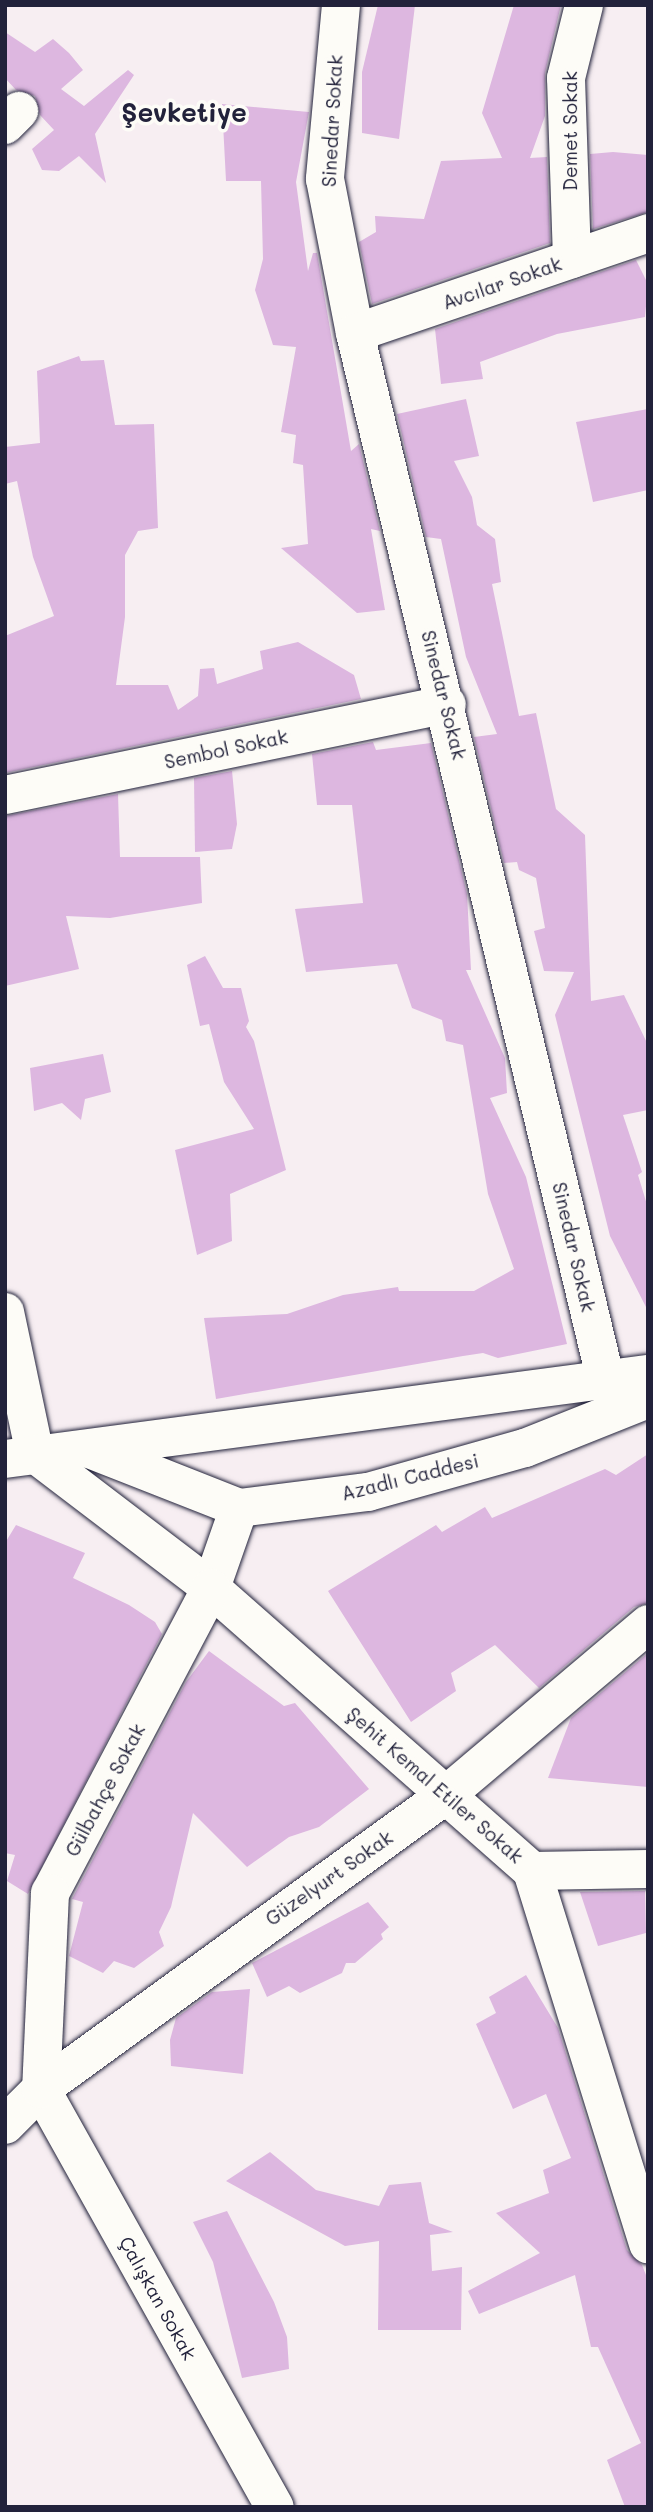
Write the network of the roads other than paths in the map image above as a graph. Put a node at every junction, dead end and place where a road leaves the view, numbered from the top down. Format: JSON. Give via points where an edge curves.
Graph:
{"nodes":[{"id":1,"x":341,"y":5,"type":"edge"},
{"id":2,"x":584,"y":5,"type":"edge"},
{"id":3,"x":648,"y":233,"type":"edge"},
{"id":4,"x":572,"y":259,"type":"junction"},
{"id":5,"x":355,"y":333,"type":"junction"},
{"id":6,"x":447,"y":704,"type":"junction"},
{"id":7,"x":5,"y":795,"type":"edge"},
{"id":8,"x":5,"y":1312,"type":"edge"},
{"id":9,"x":648,"y":1374,"type":"edge"},
{"id":10,"x":606,"y":1381,"type":"junction"},
{"id":11,"x":648,"y":1399,"type":"edge"},
{"id":12,"x":90,"y":1449,"type":"junction"},
{"id":13,"x":20,"y":1456,"type":"edge"},
{"id":14,"x":239,"y":1508,"type":"junction"},
{"id":15,"x":211,"y":1588,"type":"junction"},
{"id":16,"x":648,"y":1624,"type":"edge"},
{"id":17,"x":446,"y":1795,"type":"junction"},
{"id":18,"x":648,"y":1869,"type":"edge"},
{"id":19,"x":532,"y":1871,"type":"junction"},
{"id":20,"x":41,"y":2090,"type":"junction"},
{"id":21,"x":5,"y":2125,"type":"edge"},
{"id":22,"x":648,"y":2244,"type":"edge"},
{"id":23,"x":275,"y":2507,"type":"edge"}],
"edges":[{"from":1,"to":5,"type":"street","name":"Sinedar Sokak","via":[[325,179]]},
{"from":2,"to":4,"type":"street","name":"Demet Sokak","via":[[566,78]]},
{"from":3,"to":4,"type":"street","name":"Avcılar Sokak"},
{"from":4,"to":5,"type":"street","name":"Avcılar Sokak"},
{"from":5,"to":6,"type":"street","name":"Sinedar Sokak"},
{"from":6,"to":7,"type":"street","name":"Sembol Sokak"},
{"from":6,"to":10,"type":"street","name":"Sinedar Sokak"},
{"from":8,"to":13,"type":"street"},
{"from":9,"to":10,"type":"street","name":"Azadlı Caddesi"},
{"from":10,"to":12,"type":"street","name":"Azadlı Caddesi"},
{"from":11,"to":14,"type":"street","name":"Azadlı Caddesi","via":[[525,1448],[368,1492]]},
{"from":12,"to":13,"type":"street","name":"Azadlı Caddesi"},
{"from":12,"to":14,"type":"street","name":"Azadlı Caddesi"},
{"from":13,"to":15,"type":"street","name":"Şehit Kemal Etiler Sokak"},
{"from":14,"to":15,"type":"street","name":"Gülbahçe Sokak"},
{"from":15,"to":17,"type":"street","name":"Şehit Kemal Etiler Sokak"},
{"from":15,"to":20,"type":"street","name":"Gülbahçe Sokak","via":[[50,1893]]},
{"from":16,"to":17,"type":"street","name":"Güzelyurt Sokak"},
{"from":17,"to":19,"type":"street","name":"Şehit Kemal Etiler Sokak"},
{"from":17,"to":20,"type":"street","name":"Güzelyurt Sokak"},
{"from":18,"to":19,"type":"street"},
{"from":19,"to":22,"type":"street","name":"Şehit Kemal Etiler Sokak"},
{"from":20,"to":21,"type":"street","name":"Güzelyurt Sokak"},
{"from":20,"to":23,"type":"street","name":"Çalışkan Sokak"}]}
